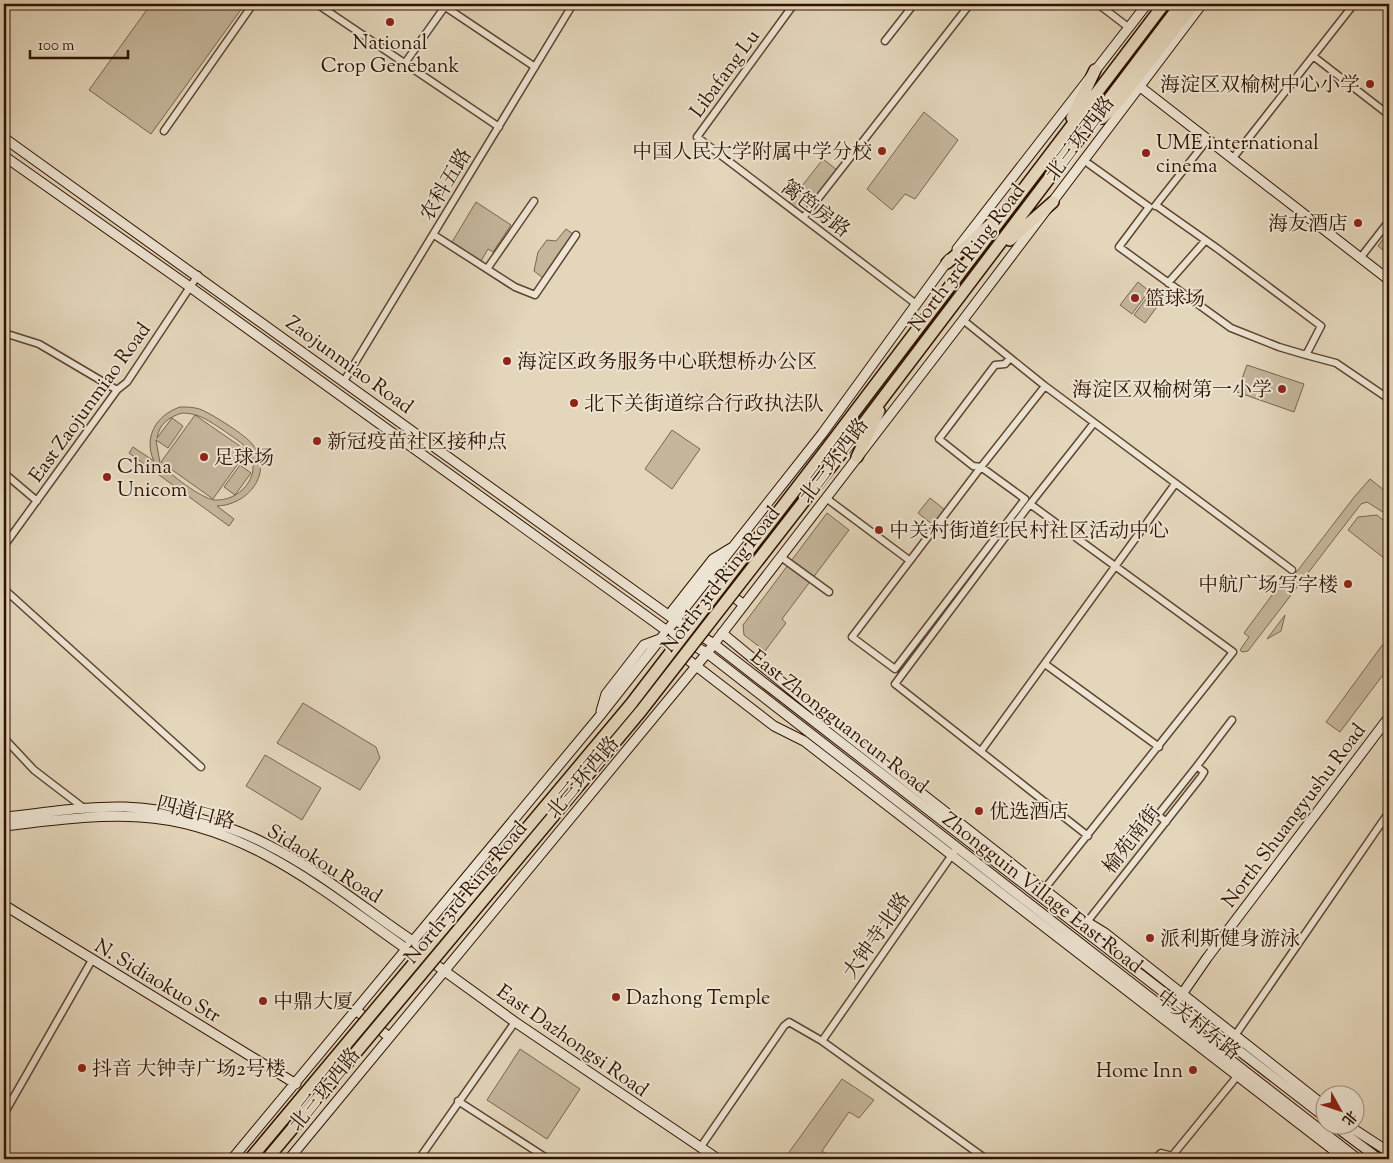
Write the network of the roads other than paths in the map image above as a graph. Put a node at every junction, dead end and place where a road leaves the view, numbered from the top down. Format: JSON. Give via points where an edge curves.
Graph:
{"nodes":[{"id":1,"x":253,"y":4,"type":"edge"},
{"id":2,"x":317,"y":4,"type":"edge"},
{"id":3,"x":572,"y":4,"type":"edge"},
{"id":4,"x":794,"y":4,"type":"edge"},
{"id":5,"x":914,"y":4,"type":"edge"},
{"id":6,"x":970,"y":4,"type":"edge"},
{"id":7,"x":1098,"y":4,"type":"edge"},
{"id":8,"x":1147,"y":4,"type":"edge"},
{"id":9,"x":1164,"y":4,"type":"edge"},
{"id":10,"x":1181,"y":4,"type":"edge"},
{"id":11,"x":1194,"y":4,"type":"edge"},
{"id":12,"x":1202,"y":4,"type":"edge"},
{"id":13,"x":1354,"y":4,"type":"edge"},
{"id":14,"x":444,"y":5,"type":"edge"},
{"id":15,"x":1128,"y":27,"type":"junction"},
{"id":16,"x":885,"y":41,"type":"dead end"},
{"id":17,"x":1313,"y":56,"type":"junction"},
{"id":18,"x":405,"y":63,"type":"junction"},
{"id":19,"x":535,"y":67,"type":"junction"},
{"id":20,"x":1095,"y":70,"type":"junction"},
{"id":21,"x":1139,"y":86,"type":"junction"},
{"id":22,"x":1389,"y":115,"type":"edge"},
{"id":23,"x":499,"y":126,"type":"junction"},
{"id":24,"x":164,"y":131,"type":"dead end"},
{"id":25,"x":4,"y":138,"type":"edge"},
{"id":26,"x":1208,"y":139,"type":"junction"},
{"id":27,"x":1061,"y":141,"type":"junction"},
{"id":28,"x":1072,"y":147,"type":"junction"},
{"id":29,"x":4,"y":156,"type":"edge"},
{"id":30,"x":1233,"y":158,"type":"junction"},
{"id":31,"x":1089,"y":164,"type":"dead end"},
{"id":32,"x":534,"y":201,"type":"dead end"},
{"id":33,"x":1053,"y":202,"type":"junction"},
{"id":34,"x":1157,"y":206,"type":"junction"},
{"id":35,"x":1149,"y":207,"type":"junction"},
{"id":36,"x":1010,"y":208,"type":"junction"},
{"id":37,"x":803,"y":218,"type":"junction"},
{"id":38,"x":1389,"y":221,"type":"edge"},
{"id":39,"x":434,"y":235,"type":"junction"},
{"id":40,"x":576,"y":235,"type":"dead end"},
{"id":41,"x":1205,"y":241,"type":"junction"},
{"id":42,"x":993,"y":254,"type":"junction"},
{"id":43,"x":1360,"y":257,"type":"junction"},
{"id":44,"x":946,"y":263,"type":"junction"},
{"id":45,"x":487,"y":269,"type":"junction"},
{"id":46,"x":198,"y":275,"type":"junction"},
{"id":47,"x":1389,"y":280,"type":"edge"},
{"id":48,"x":1168,"y":283,"type":"junction"},
{"id":49,"x":190,"y":287,"type":"junction"},
{"id":50,"x":916,"y":304,"type":"junction"},
{"id":51,"x":963,"y":320,"type":"junction"},
{"id":52,"x":4,"y":333,"type":"edge"},
{"id":53,"x":1306,"y":355,"type":"junction"},
{"id":54,"x":1010,"y":358,"type":"junction"},
{"id":55,"x":344,"y":381,"type":"junction"},
{"id":56,"x":1045,"y":386,"type":"junction"},
{"id":57,"x":117,"y":390,"type":"junction"},
{"id":58,"x":889,"y":390,"type":"junction"},
{"id":59,"x":1389,"y":399,"type":"edge"},
{"id":60,"x":1094,"y":423,"type":"junction"},
{"id":61,"x":857,"y":458,"type":"junction"},
{"id":62,"x":981,"y":467,"type":"junction"},
{"id":63,"x":4,"y":473,"type":"edge"},
{"id":64,"x":1175,"y":484,"type":"junction"},
{"id":65,"x":826,"y":498,"type":"junction"},
{"id":66,"x":37,"y":501,"type":"junction"},
{"id":67,"x":1030,"y":504,"type":"junction"},
{"id":68,"x":4,"y":546,"type":"edge"},
{"id":69,"x":733,"y":547,"type":"junction"},
{"id":70,"x":781,"y":557,"type":"junction"},
{"id":71,"x":910,"y":560,"type":"junction"},
{"id":72,"x":1115,"y":568,"type":"junction"},
{"id":73,"x":1292,"y":570,"type":"dead end"},
{"id":74,"x":709,"y":578,"type":"junction"},
{"id":75,"x":4,"y":589,"type":"edge"},
{"id":76,"x":727,"y":592,"type":"junction"},
{"id":77,"x":829,"y":592,"type":"dead end"},
{"id":78,"x":744,"y":605,"type":"junction"},
{"id":79,"x":672,"y":617,"type":"junction"},
{"id":80,"x":667,"y":631,"type":"junction"},
{"id":81,"x":695,"y":632,"type":"junction"},
{"id":82,"x":722,"y":634,"type":"junction"},
{"id":83,"x":661,"y":639,"type":"junction"},
{"id":84,"x":687,"y":642,"type":"junction"},
{"id":85,"x":714,"y":644,"type":"junction"},
{"id":86,"x":679,"y":653,"type":"junction"},
{"id":87,"x":707,"y":653,"type":"junction"},
{"id":88,"x":1045,"y":664,"type":"junction"},
{"id":89,"x":696,"y":666,"type":"junction"},
{"id":90,"x":1389,"y":717,"type":"edge"},
{"id":91,"x":1232,"y":720,"type":"dead end"},
{"id":92,"x":4,"y":738,"type":"edge"},
{"id":93,"x":1159,"y":747,"type":"junction"},
{"id":94,"x":981,"y":751,"type":"junction"},
{"id":95,"x":1197,"y":766,"type":"junction"},
{"id":96,"x":201,"y":767,"type":"dead end"},
{"id":97,"x":85,"y":809,"type":"junction"},
{"id":98,"x":1389,"y":812,"type":"edge"},
{"id":99,"x":4,"y":817,"type":"edge"},
{"id":100,"x":1166,"y":822,"type":"junction"},
{"id":101,"x":4,"y":826,"type":"edge"},
{"id":102,"x":1088,"y":836,"type":"junction"},
{"id":103,"x":954,"y":851,"type":"junction"},
{"id":104,"x":461,"y":885,"type":"junction"},
{"id":105,"x":1044,"y":889,"type":"junction"},
{"id":106,"x":1038,"y":897,"type":"junction"},
{"id":107,"x":4,"y":905,"type":"edge"},
{"id":108,"x":493,"y":912,"type":"junction"},
{"id":109,"x":1087,"y":922,"type":"junction"},
{"id":110,"x":411,"y":946,"type":"junction"},
{"id":111,"x":92,"y":960,"type":"junction"},
{"id":112,"x":444,"y":971,"type":"junction"},
{"id":113,"x":1180,"y":992,"type":"junction"},
{"id":114,"x":1173,"y":1001,"type":"junction"},
{"id":115,"x":357,"y":1011,"type":"junction"},
{"id":116,"x":515,"y":1022,"type":"junction"},
{"id":117,"x":1236,"y":1035,"type":"junction"},
{"id":118,"x":389,"y":1037,"type":"junction"},
{"id":119,"x":822,"y":1042,"type":"junction"},
{"id":120,"x":1229,"y":1044,"type":"junction"},
{"id":121,"x":1242,"y":1072,"type":"junction"},
{"id":122,"x":296,"y":1084,"type":"junction"},
{"id":123,"x":1316,"y":1099,"type":"edge"},
{"id":124,"x":458,"y":1101,"type":"junction"},
{"id":125,"x":1316,"y":1110,"type":"edge"},
{"id":126,"x":4,"y":1114,"type":"edge"},
{"id":127,"x":1348,"y":1136,"type":"edge"},
{"id":128,"x":1364,"y":1136,"type":"edge"},
{"id":129,"x":700,"y":1148,"type":"junction"},
{"id":130,"x":1389,"y":1152,"type":"edge"},
{"id":131,"x":708,"y":1157,"type":"edge"},
{"id":132,"x":292,"y":1158,"type":"edge"},
{"id":133,"x":232,"y":1159,"type":"edge"},
{"id":134,"x":250,"y":1159,"type":"edge"},
{"id":135,"x":267,"y":1159,"type":"edge"},
{"id":136,"x":419,"y":1159,"type":"edge"},
{"id":137,"x":548,"y":1159,"type":"edge"},
{"id":138,"x":718,"y":1159,"type":"edge"},
{"id":139,"x":986,"y":1159,"type":"edge"},
{"id":140,"x":1156,"y":1159,"type":"edge"},
{"id":141,"x":1345,"y":1159,"type":"edge"},
{"id":142,"x":1358,"y":1159,"type":"edge"},
{"id":143,"x":1379,"y":1159,"type":"edge"}],
"edges":[{"from":1,"to":24,"type":"street"},
{"from":2,"to":18,"type":"street"},
{"from":3,"to":19,"type":"street","name":"农科五路"},
{"from":4,"to":37,"type":"street","name":"Libafang Lu","via":[[697,137]]},
{"from":5,"to":16,"type":"street"},
{"from":6,"to":37,"type":"street"},
{"from":7,"to":15,"type":"street"},
{"from":8,"to":15,"type":"street","name":"北三环西路"},
{"from":9,"to":27,"type":"highway","name":"North 3rd Ring Road"},
{"from":10,"to":28,"type":"highway","name":"North 3rd Ring Road"},
{"from":11,"to":28,"type":"highway","via":[[1119,101]]},
{"from":12,"to":21,"type":"street","name":"北三环西路"},
{"from":13,"to":17,"type":"street"},
{"from":14,"to":18,"type":"street"},
{"from":14,"to":19,"type":"street"},
{"from":15,"to":20,"type":"street","name":"北三环西路"},
{"from":17,"to":22,"type":"street"},
{"from":17,"to":30,"type":"street"},
{"from":18,"to":23,"type":"street"},
{"from":19,"to":23,"type":"street","name":"农科五路"},
{"from":20,"to":27,"type":"highway"},
{"from":20,"to":44,"type":"street","name":"北三环西路"},
{"from":21,"to":26,"type":"street"},
{"from":21,"to":33,"type":"street","name":"北三环西路"},
{"from":23,"to":39,"type":"street","name":"农科五路"},
{"from":25,"to":46,"type":"street","name":"Zaojunmiao Road"},
{"from":26,"to":30,"type":"street"},
{"from":26,"to":34,"type":"street"},
{"from":27,"to":36,"type":"highway","name":"North 3rd Ring Road"},
{"from":28,"to":42,"type":"highway","name":"North 3rd Ring Road"},
{"from":29,"to":49,"type":"street","name":"Zaojunmiao Road"},
{"from":30,"to":43,"type":"street"},
{"from":31,"to":35,"type":"street"},
{"from":32,"to":45,"type":"street"},
{"from":33,"to":42,"type":"highway"},
{"from":33,"to":51,"type":"street","name":"北三环西路"},
{"from":34,"to":35,"type":"street"},
{"from":34,"to":41,"type":"street"},
{"from":35,"to":48,"type":"street","via":[[1119,247]]},
{"from":36,"to":44,"type":"highway"},
{"from":36,"to":134,"type":"highway","name":"North 3rd Ring Road","bridge":true,"via":[[631,704]]},
{"from":37,"to":50,"type":"street","name":"篱笆房路"},
{"from":38,"to":43,"type":"street"},
{"from":39,"to":45,"type":"street"},
{"from":39,"to":55,"type":"street","name":"农科五路"},
{"from":40,"to":45,"type":"street","via":[[535,295]]},
{"from":41,"to":48,"type":"street"},
{"from":41,"to":53,"type":"street","via":[[1321,326]]},
{"from":42,"to":58,"type":"highway","name":"North 3rd Ring Road"},
{"from":43,"to":47,"type":"street"},
{"from":44,"to":50,"type":"street","name":"北三环西路"},
{"from":46,"to":49,"type":"street","name":"East Zaojunmiao Road"},
{"from":46,"to":55,"type":"street","name":"Zaojunmiao Road"},
{"from":48,"to":53,"type":"street","via":[[1231,328],[1279,348]]},
{"from":49,"to":57,"type":"street","name":"East Zaojunmiao Road","via":[[127,382]]},
{"from":49,"to":80,"type":"street","name":"Zaojunmiao Road"},
{"from":50,"to":69,"type":"street","name":"北三环西路","via":[[822,434]]},
{"from":51,"to":54,"type":"street"},
{"from":51,"to":61,"type":"street","name":"北三环西路"},
{"from":52,"to":57,"type":"street","via":[[46,348]]},
{"from":53,"to":59,"type":"street","via":[[1336,363]]},
{"from":54,"to":56,"type":"street"},
{"from":54,"to":62,"type":"street","via":[[1006,364],[995,365],[939,438],[973,466]]},
{"from":55,"to":79,"type":"street","name":"Zaojunmiao Road"},
{"from":56,"to":60,"type":"street"},
{"from":56,"to":62,"type":"street"},
{"from":57,"to":66,"type":"street","name":"East Zaojunmiao Road"},
{"from":58,"to":61,"type":"highway"},
{"from":58,"to":135,"type":"highway","name":"North 3rd Ring Road","bridge":true,"via":[[641,711]]},
{"from":60,"to":64,"type":"street"},
{"from":60,"to":67,"type":"street"},
{"from":61,"to":65,"type":"street","name":"北三环西路"},
{"from":62,"to":71,"type":"street"},
{"from":62,"to":71,"type":"street","via":[[1025,499],[895,669],[852,637]]},
{"from":63,"to":66,"type":"street"},
{"from":64,"to":72,"type":"street"},
{"from":64,"to":73,"type":"street"},
{"from":65,"to":70,"type":"street","name":"北三环西路"},
{"from":65,"to":71,"type":"street"},
{"from":66,"to":68,"type":"street","name":"East Zaojunmiao Road"},
{"from":67,"to":72,"type":"street"},
{"from":67,"to":94,"type":"street","via":[[895,684]]},
{"from":69,"to":74,"type":"street","name":"北三环西路"},
{"from":69,"to":79,"type":"street","via":[[713,559]]},
{"from":70,"to":77,"type":"street"},
{"from":70,"to":78,"type":"street","name":"北三环西路"},
{"from":72,"to":88,"type":"street"},
{"from":72,"to":93,"type":"street","via":[[1233,652]]},
{"from":74,"to":76,"type":"street"},
{"from":74,"to":79,"type":"street","name":"北三环西路"},
{"from":75,"to":96,"type":"street"},
{"from":76,"to":78,"type":"street"},
{"from":76,"to":81,"type":"street"},
{"from":78,"to":82,"type":"street","name":"北三环西路"},
{"from":79,"to":80,"type":"street","name":"北三环西路"},
{"from":79,"to":81,"type":"street","name":"Zaojunmiao Road"},
{"from":80,"to":83,"type":"street","name":"北三环西路"},
{"from":80,"to":84,"type":"street","name":"Zaojunmiao Road"},
{"from":81,"to":84,"type":"street"},
{"from":81,"to":85,"type":"street","name":"East Zhongguancun Road"},
{"from":82,"to":85,"type":"street","name":"北三环西路"},
{"from":82,"to":105,"type":"street","name":"中关村东路"},
{"from":83,"to":86,"type":"street"},
{"from":83,"to":104,"type":"street","name":"北三环西路","via":[[644,645],[606,694],[600,717]]},
{"from":84,"to":86,"type":"street"},
{"from":84,"to":87,"type":"street","name":"Zhongguin Village East Road"},
{"from":85,"to":87,"type":"street","name":"北三环西路"},
{"from":85,"to":106,"type":"street","name":"East Zhongguancun Road"},
{"from":86,"to":89,"type":"street"},
{"from":87,"to":89,"type":"street","name":"北三环西路"},
{"from":87,"to":103,"type":"street","name":"Zhongguin Village East Road"},
{"from":88,"to":93,"type":"street"},
{"from":88,"to":94,"type":"street"},
{"from":89,"to":103,"type":"street","via":[[774,726],[804,741]]},
{"from":89,"to":108,"type":"street","name":"北三环西路"},
{"from":90,"to":113,"type":"street","name":"North Shuangyushu Road"},
{"from":91,"to":95,"type":"street"},
{"from":92,"to":97,"type":"street","via":[[34,770]]},
{"from":93,"to":102,"type":"street"},
{"from":94,"to":102,"type":"street"},
{"from":95,"to":100,"type":"street","name":"榆苑南街","via":[[1204,772]]},
{"from":95,"to":100,"type":"street","via":[[1158,815]]},
{"from":97,"to":99,"type":"street","name":"Sidaokou Road"},
{"from":97,"to":110,"type":"street","name":"Sidaokou Road","via":[[123,807],[162,811],[255,838],[288,856]]},
{"from":98,"to":117,"type":"street"},
{"from":100,"to":109,"type":"street","name":"榆苑南街"},
{"from":101,"to":110,"type":"street","name":"四道口路","via":[[124,816],[203,829],[245,843],[283,863]]},
{"from":102,"to":105,"type":"street"},
{"from":103,"to":119,"type":"street","name":"大钟寺北路"},
{"from":103,"to":121,"type":"street","name":"Zhongguin Village East Road"},
{"from":104,"to":108,"type":"street"},
{"from":104,"to":110,"type":"street","name":"北三环西路"},
{"from":105,"to":106,"type":"street"},
{"from":105,"to":109,"type":"street","name":"中关村东路"},
{"from":106,"to":114,"type":"street","name":"East Zhongguancun Road"},
{"from":107,"to":111,"type":"street","name":"N. Sidiaokuo Str"},
{"from":108,"to":112,"type":"street","name":"北三环西路"},
{"from":109,"to":113,"type":"street","name":"中关村东路"},
{"from":110,"to":112,"type":"street","name":"East Dazhongsi Road"},
{"from":110,"to":115,"type":"street","name":"北三环西路"},
{"from":111,"to":122,"type":"street","name":"N. Sidiaokuo Str"},
{"from":111,"to":126,"type":"street"},
{"from":112,"to":116,"type":"street","name":"East Dazhongsi Road"},
{"from":112,"to":118,"type":"street","name":"北三环西路"},
{"from":113,"to":114,"type":"street","name":"North Shuangyushu Road"},
{"from":113,"to":117,"type":"street","name":"中关村东路"},
{"from":114,"to":120,"type":"street","name":"East Zhongguancun Road"},
{"from":115,"to":118,"type":"street"},
{"from":115,"to":122,"type":"street","name":"北三环西路"},
{"from":116,"to":124,"type":"street"},
{"from":116,"to":129,"type":"street","name":"East Dazhongsi Road"},
{"from":117,"to":120,"type":"street"},
{"from":117,"to":123,"type":"street","name":"中关村东路"},
{"from":118,"to":132,"type":"street","name":"北三环西路"},
{"from":119,"to":129,"type":"street","via":[[789,1022],[784,1026]]},
{"from":119,"to":139,"type":"street"},
{"from":120,"to":125,"type":"street","name":"East Zhongguancun Road"},
{"from":121,"to":140,"type":"street","via":[[1172,1156],[1161,1153]]},
{"from":121,"to":141,"type":"street","via":[[1251,1086]]},
{"from":121,"to":142,"type":"street","name":"Zhongguin Village East Road"},
{"from":122,"to":133,"type":"street","name":"北三环西路"},
{"from":124,"to":136,"type":"street"},
{"from":124,"to":137,"type":"street"},
{"from":127,"to":143,"type":"street"},
{"from":128,"to":130,"type":"street"},
{"from":129,"to":131,"type":"street","name":"East Dazhongsi Road"},
{"from":131,"to":138,"type":"street","name":"East Dazhongsi Road"}]}
